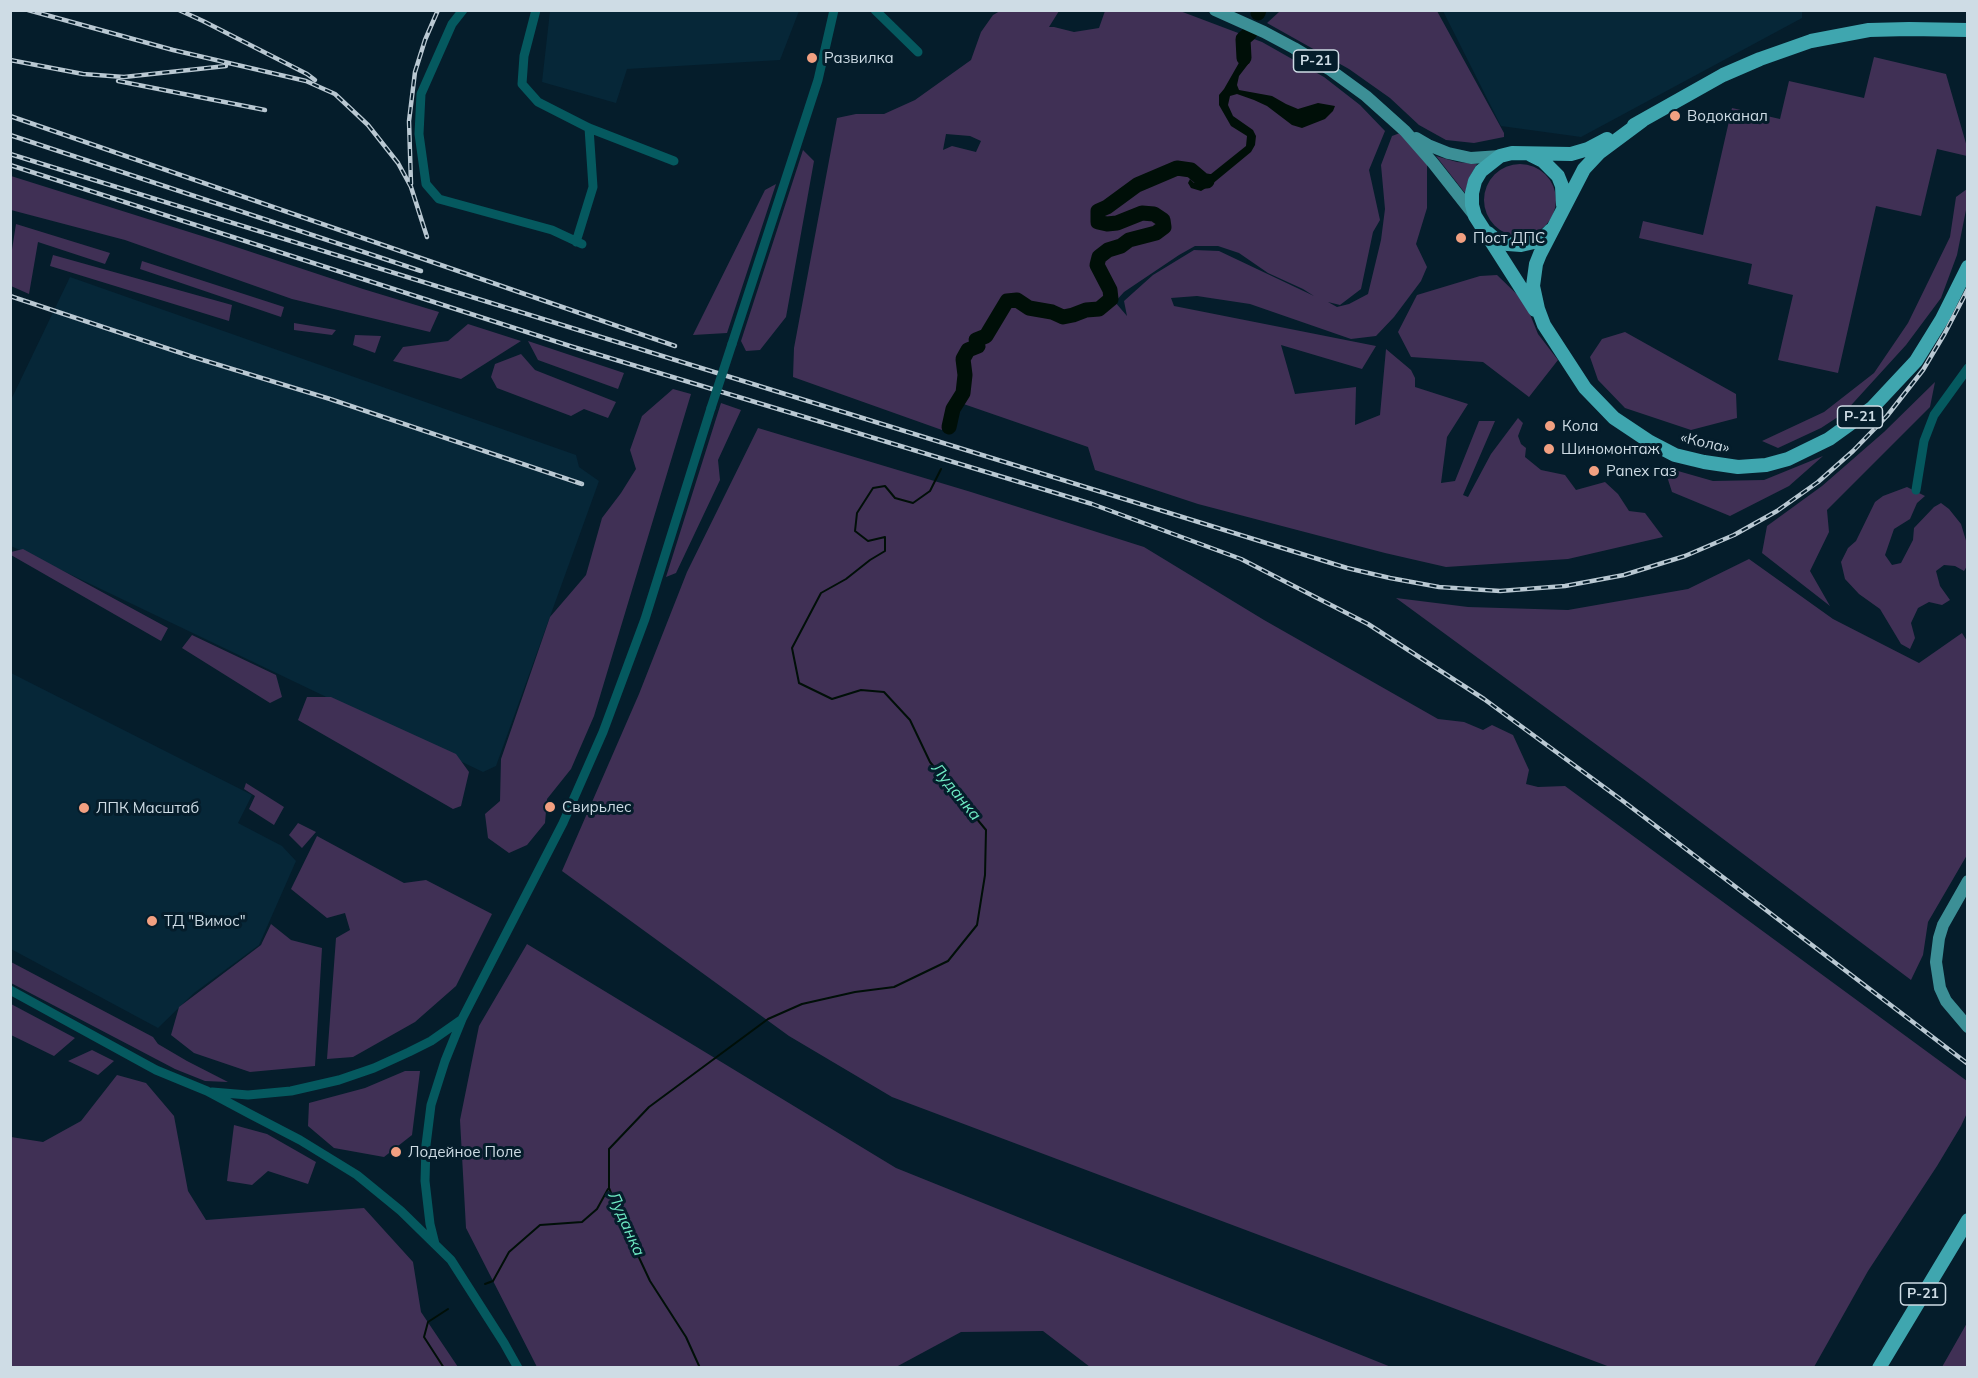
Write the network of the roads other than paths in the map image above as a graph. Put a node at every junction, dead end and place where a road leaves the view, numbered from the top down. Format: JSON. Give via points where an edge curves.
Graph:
{"nodes":[{"id":1,"x":463,"y":10,"type":"edge"},
{"id":2,"x":536,"y":10,"type":"edge"},
{"id":3,"x":834,"y":10,"type":"edge"},
{"id":4,"x":875,"y":10,"type":"edge"},
{"id":5,"x":1215,"y":10,"type":"edge"},
{"id":6,"x":1968,"y":30,"type":"edge"},
{"id":7,"x":918,"y":52,"type":"dead end"},
{"id":8,"x":1642,"y":121,"type":"junction"},
{"id":9,"x":589,"y":128,"type":"junction"},
{"id":10,"x":1405,"y":131,"type":"junction"},
{"id":11,"x":1523,"y":153,"type":"junction"},
{"id":12,"x":1500,"y":156,"type":"junction"},
{"id":13,"x":674,"y":161,"type":"dead end"},
{"id":14,"x":1563,"y":207,"type":"junction"},
{"id":15,"x":1475,"y":216,"type":"junction"},
{"id":16,"x":1554,"y":227,"type":"junction"},
{"id":17,"x":1486,"y":232,"type":"junction"},
{"id":18,"x":1968,"y":267,"type":"edge"},
{"id":19,"x":1544,"y":325,"type":"junction"},
{"id":20,"x":1968,"y":368,"type":"edge"},
{"id":21,"x":1916,"y":490,"type":"dead end"},
{"id":22,"x":1968,"y":881,"type":"edge"},
{"id":23,"x":10,"y":990,"type":"edge"},
{"id":24,"x":462,"y":1019,"type":"junction"},
{"id":25,"x":1968,"y":1027,"type":"edge"},
{"id":26,"x":207,"y":1091,"type":"junction"},
{"id":27,"x":1968,"y":1220,"type":"edge"},
{"id":28,"x":435,"y":1244,"type":"junction"},
{"id":29,"x":518,"y":1368,"type":"edge"},
{"id":30,"x":1879,"y":1368,"type":"edge"}],
"edges":[{"from":1,"to":9,"type":"street","via":[[452,24],[421,94],[419,134],[426,184],[439,199],[552,230],[579,243],[593,187]]},
{"from":2,"to":9,"type":"street","via":[[524,56],[522,84],[538,102]]},
{"from":3,"to":24,"type":"street","bridge":true,"via":[[818,80],[645,619],[603,732],[562,823]]},
{"from":4,"to":7,"type":"street"},
{"from":5,"to":10,"type":"main road","number":"Р-21","via":[[1329,69]]},
{"from":6,"to":8,"type":"highway","number":"Р-21","via":[[1869,30],[1811,41],[1724,75]]},
{"from":8,"to":11,"type":"highway","number":"Р-21","via":[[1579,152]]},
{"from":8,"to":14,"type":"highway","number":"Р-21","via":[[1584,169]]},
{"from":9,"to":13,"type":"street"},
{"from":10,"to":12,"type":"main road","number":"Р-21","via":[[1448,153],[1472,158]]},
{"from":10,"to":15,"type":"main road","number":"Р-21"},
{"from":11,"to":12,"type":"highway","number":"Р-21"},
{"from":11,"to":14,"type":"highway","via":[[1543,160],[1558,176]]},
{"from":12,"to":15,"type":"highway","via":[[1475,181]]},
{"from":14,"to":16,"type":"highway","number":"Р-21"},
{"from":15,"to":17,"type":"highway","number":"Р-21"},
{"from":16,"to":17,"type":"highway","via":[[1539,239],[1521,245],[1496,240]]},
{"from":16,"to":19,"type":"highway","name":"«Кола»","number":"Р-21","via":[[1534,277],[1534,297]]},
{"from":17,"to":19,"type":"highway","number":"Р-21"},
{"from":18,"to":19,"type":"highway","name":"«Кола»","number":"Р-21","via":[[1927,345],[1889,392],[1829,439],[1766,465],[1704,462],[1650,442],[1600,405],[1571,369]]},
{"from":20,"to":21,"type":"street","via":[[1934,415],[1924,441]]},
{"from":22,"to":25,"type":"main road","via":[[1943,925],[1936,962],[1940,988]]},
{"from":23,"to":26,"type":"street","via":[[156,1070]]},
{"from":24,"to":26,"type":"street","via":[[409,1052],[339,1080],[291,1091],[248,1095]]},
{"from":24,"to":28,"type":"street","via":[[431,1106],[426,1145],[425,1181]]},
{"from":26,"to":28,"type":"street","via":[[357,1175]]},
{"from":27,"to":30,"type":"highway","number":"Р-21"},
{"from":28,"to":29,"type":"street","via":[[451,1260]]}]}
